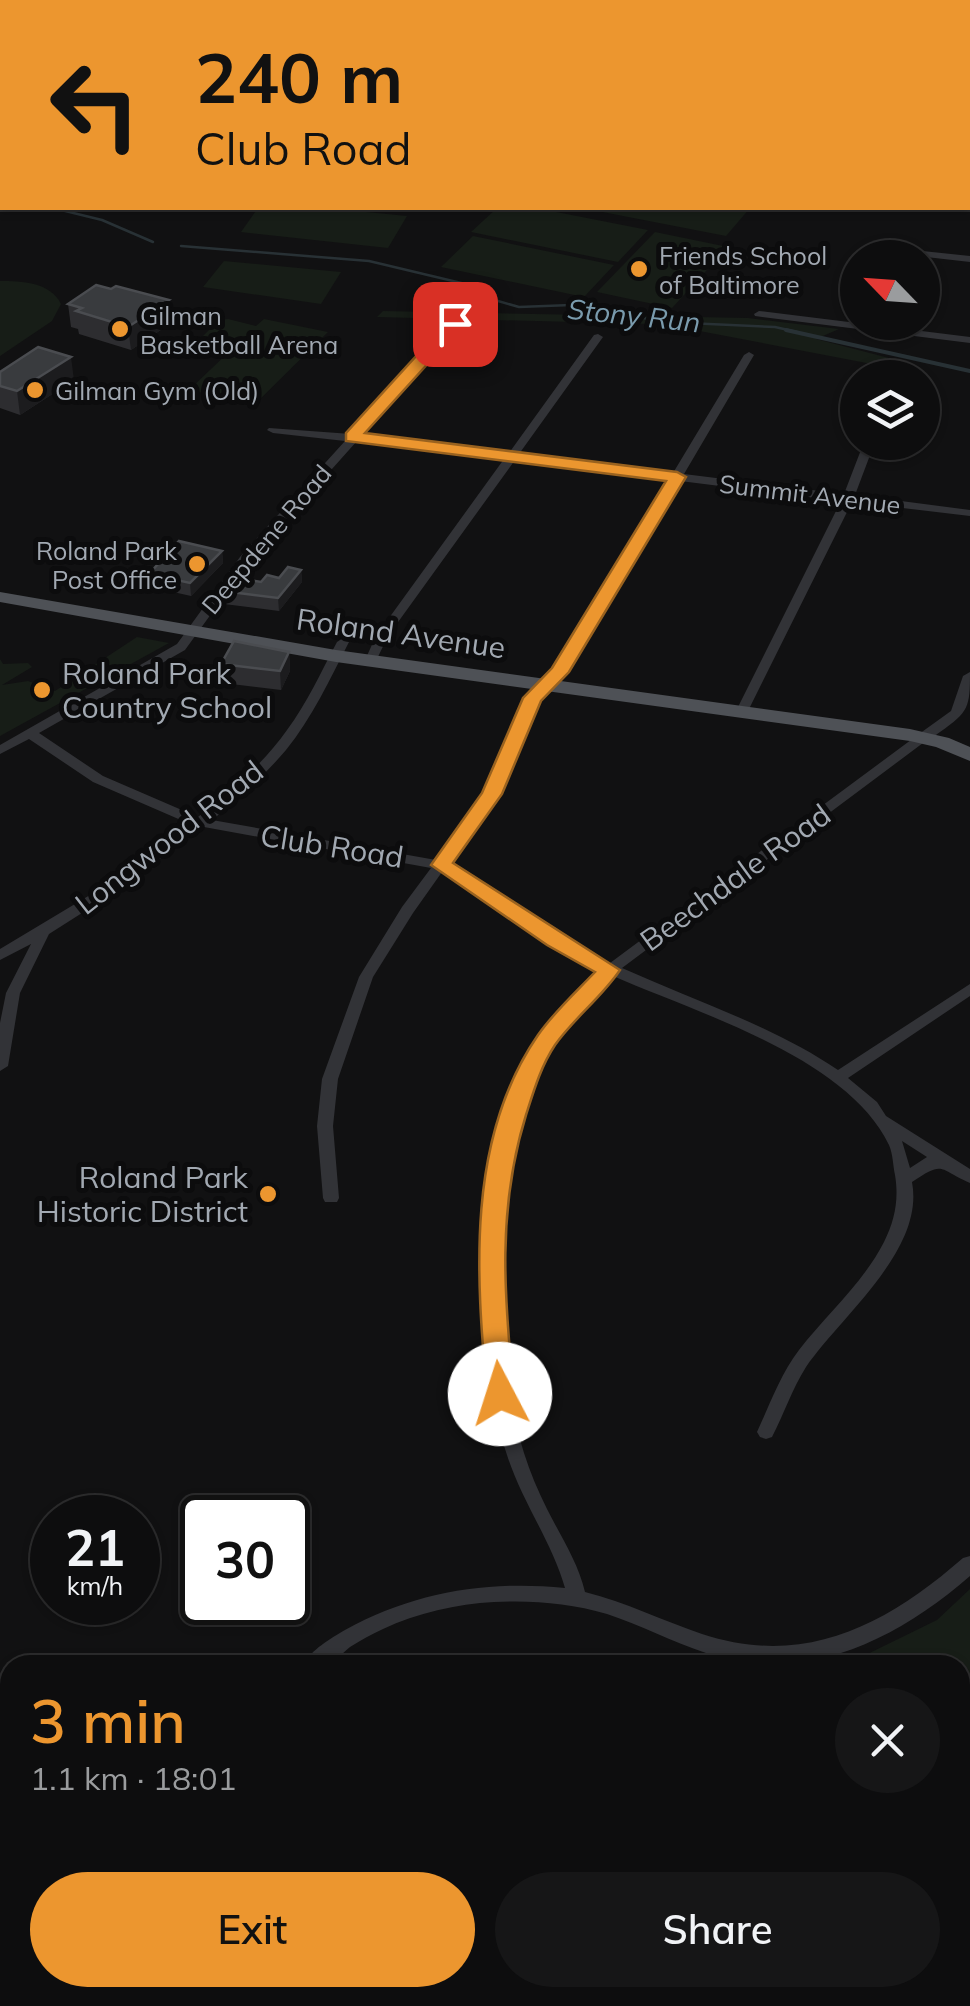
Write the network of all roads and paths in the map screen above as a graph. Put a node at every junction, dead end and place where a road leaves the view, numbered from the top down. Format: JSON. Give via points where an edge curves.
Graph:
{"nodes":[{"id":1,"x":940,"y":256,"type":"edge"},
{"id":2,"x":970,"y":259,"type":"edge"},
{"id":3,"x":759,"y":314,"type":"dead end"},
{"id":4,"x":455,"y":324,"type":"dead end"},
{"id":5,"x":598,"y":337,"type":"dead end"},
{"id":6,"x":970,"y":340,"type":"edge"},
{"id":7,"x":749,"y":355,"type":"dead end"},
{"id":8,"x":273,"y":430,"type":"dead end"},
{"id":9,"x":352,"y":438,"type":"junction"},
{"id":10,"x":513,"y":457,"type":"junction"},
{"id":11,"x":863,"y":460,"type":"edge"},
{"id":12,"x":677,"y":477,"type":"junction"},
{"id":13,"x":848,"y":498,"type":"junction"},
{"id":14,"x":970,"y":513,"type":"edge"},
{"id":15,"x":0,"y":583,"type":"edge"},
{"id":16,"x":0,"y":597,"type":"edge"},
{"id":17,"x":195,"y":626,"type":"junction"},
{"id":18,"x":339,"y":649,"type":"junction"},
{"id":19,"x":374,"y":653,"type":"junction"},
{"id":20,"x":970,"y":676,"type":"edge"},
{"id":21,"x":552,"y":678,"type":"junction"},
{"id":22,"x":746,"y":704,"type":"junction"},
{"id":23,"x":930,"y":733,"type":"junction"},
{"id":24,"x":30,"y":734,"type":"junction"},
{"id":25,"x":970,"y":739,"type":"edge"},
{"id":26,"x":0,"y":750,"type":"edge"},
{"id":27,"x":970,"y":754,"type":"edge"},
{"id":28,"x":197,"y":822,"type":"junction"},
{"id":29,"x":441,"y":865,"type":"junction"},
{"id":30,"x":45,"y":932,"type":"junction"},
{"id":31,"x":0,"y":955,"type":"edge"},
{"id":32,"x":609,"y":970,"type":"junction"},
{"id":33,"x":970,"y":989,"type":"edge"},
{"id":34,"x":7,"y":991,"type":"edge"},
{"id":35,"x":0,"y":1066,"type":"edge"},
{"id":36,"x":838,"y":1076,"type":"junction"},
{"id":37,"x":884,"y":1121,"type":"junction"},
{"id":38,"x":944,"y":1162,"type":"junction"},
{"id":39,"x":970,"y":1177,"type":"edge"},
{"id":40,"x":906,"y":1179,"type":"junction"},
{"id":41,"x":331,"y":1198,"type":"dead end"},
{"id":42,"x":766,"y":1432,"type":"dead end"},
{"id":43,"x":970,"y":1564,"type":"edge"},
{"id":44,"x":577,"y":1599,"type":"junction"},
{"id":45,"x":327,"y":1655,"type":"edge"},
{"id":46,"x":776,"y":1655,"type":"edge"},
{"id":47,"x":792,"y":1655,"type":"edge"}],
"edges":[{"from":1,"to":2,"type":"street"},
{"from":3,"to":6,"type":"street"},
{"from":4,"to":9,"type":"street","name":"Deepdene Road"},
{"from":5,"to":10,"type":"street"},
{"from":7,"to":12,"type":"street"},
{"from":8,"to":9,"type":"street","name":"Summit Avenue"},
{"from":9,"to":10,"type":"street","name":"Summit Avenue"},
{"from":9,"to":17,"type":"street","name":"Deepdene Road"},
{"from":10,"to":12,"type":"street","name":"Summit Avenue"},
{"from":10,"to":19,"type":"street"},
{"from":11,"to":13,"type":"street"},
{"from":12,"to":13,"type":"street","name":"Summit Avenue"},
{"from":12,"to":21,"type":"street"},
{"from":13,"to":14,"type":"street","name":"Summit Avenue"},
{"from":13,"to":22,"type":"street"},
{"from":15,"to":17,"type":"main road","name":"Roland Avenue"},
{"from":16,"to":17,"type":"main road","name":"Roland Avenue"},
{"from":17,"to":18,"type":"main road","name":"Roland Avenue"},
{"from":17,"to":24,"type":"street","name":"Deepdene Road","via":[[181,648]]},
{"from":18,"to":19,"type":"main road","name":"Roland Avenue"},
{"from":18,"to":28,"type":"street","name":"Longwood Road","via":[[280,747]]},
{"from":19,"to":21,"type":"main road","name":"Roland Avenue"},
{"from":20,"to":23,"type":"street","via":[[958,713]]},
{"from":21,"to":22,"type":"main road","name":"Roland Avenue"},
{"from":21,"to":29,"type":"street","via":[[532,698],[492,794]]},
{"from":22,"to":23,"type":"main road","name":"Roland Avenue"},
{"from":23,"to":25,"type":"main road","name":"Roland Avenue"},
{"from":23,"to":27,"type":"main road","name":"Roland Avenue"},
{"from":23,"to":32,"type":"street","name":"Beechdale Road"},
{"from":24,"to":26,"type":"street","name":"Deepdene Road"},
{"from":24,"to":28,"type":"street","name":"Club Road","via":[[107,784]]},
{"from":28,"to":29,"type":"street","name":"Club Road"},
{"from":28,"to":30,"type":"street","name":"Longwood Road"},
{"from":29,"to":32,"type":"street","name":"Club Road"},
{"from":29,"to":41,"type":"street","via":[[376,958],[339,1048],[325,1126]]},
{"from":30,"to":31,"type":"street","name":"Longwood Road"},
{"from":30,"to":34,"type":"street"},
{"from":32,"to":36,"type":"street","name":"Club Road","via":[[734,1022]]},
{"from":32,"to":44,"type":"street","name":"Beechdale Road","via":[[554,1028],[528,1072],[497,1184],[491,1234],[500,1394],[536,1506],[573,1572]]},
{"from":33,"to":36,"type":"street"},
{"from":34,"to":35,"type":"street"},
{"from":36,"to":37,"type":"street","name":"Club Road"},
{"from":37,"to":38,"type":"street","name":"Club Road"},
{"from":37,"to":40,"type":"street","name":"Club Road"},
{"from":38,"to":39,"type":"street","name":"Club Road"},
{"from":38,"to":40,"type":"street","via":[[930,1162]]},
{"from":40,"to":42,"type":"street","via":[[892,1245],[800,1362]]},
{"from":43,"to":47,"type":"street","via":[[864,1635]]},
{"from":44,"to":45,"type":"street","via":[[499,1593],[437,1601],[357,1634]]},
{"from":44,"to":46,"type":"street","via":[[724,1650]]}]}
